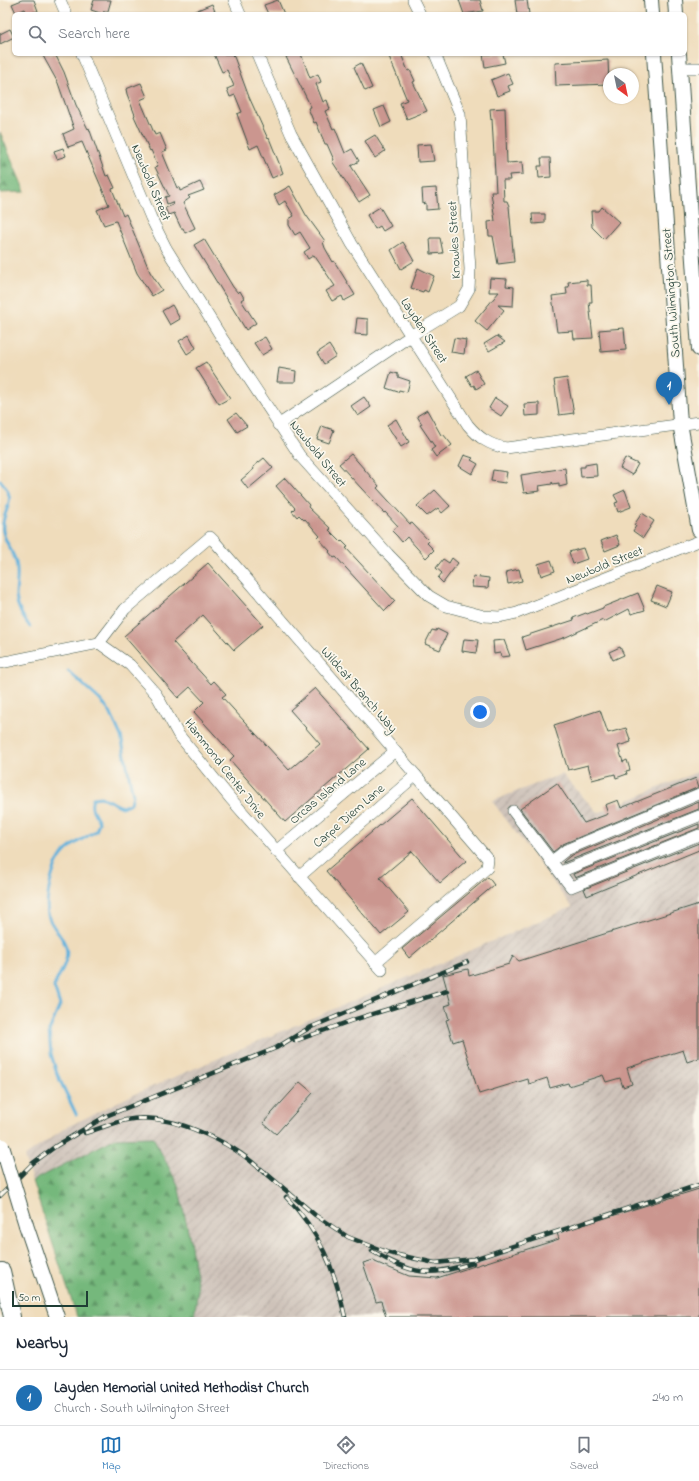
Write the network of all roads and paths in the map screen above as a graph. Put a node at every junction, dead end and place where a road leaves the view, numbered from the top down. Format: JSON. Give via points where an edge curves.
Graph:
{"nodes":[{"id":1,"x":60,"y":0,"type":"edge"},
{"id":2,"x":234,"y":0,"type":"edge"},
{"id":3,"x":413,"y":0,"type":"edge"},
{"id":4,"x":65,"y":12,"type":"edge"},
{"id":5,"x":239,"y":12,"type":"edge"},
{"id":6,"x":419,"y":12,"type":"edge"},
{"id":7,"x":83,"y":56,"type":"edge"},
{"id":8,"x":258,"y":56,"type":"edge"},
{"id":9,"x":437,"y":56,"type":"edge"},
{"id":10,"x":654,"y":56,"type":"edge"},
{"id":11,"x":674,"y":56,"type":"edge"},
{"id":12,"x":679,"y":56,"type":"edge"},
{"id":13,"x":680,"y":68,"type":"junction"},
{"id":14,"x":699,"y":68,"type":"edge"},
{"id":15,"x":694,"y":215,"type":"edge"},
{"id":16,"x":696,"y":273,"type":"edge"},
{"id":17,"x":697,"y":299,"type":"edge"},
{"id":18,"x":412,"y":335,"type":"junction"},
{"id":19,"x":699,"y":349,"type":"edge"},
{"id":20,"x":699,"y":422,"type":"edge"},
{"id":21,"x":680,"y":423,"type":"junction"},
{"id":22,"x":278,"y":425,"type":"junction"},
{"id":23,"x":699,"y":530,"type":"edge"},
{"id":24,"x":699,"y":541,"type":"edge"},
{"id":25,"x":99,"y":643,"type":"junction"},
{"id":26,"x":0,"y":664,"type":"edge"},
{"id":27,"x":395,"y":751,"type":"junction"},
{"id":28,"x":416,"y":775,"type":"junction"},
{"id":29,"x":699,"y":794,"type":"edge"},
{"id":30,"x":513,"y":811,"type":"dead end"},
{"id":31,"x":699,"y":816,"type":"edge"},
{"id":32,"x":699,"y":836,"type":"edge"},
{"id":33,"x":276,"y":851,"type":"junction"},
{"id":34,"x":551,"y":862,"type":"junction"},
{"id":35,"x":560,"y":872,"type":"junction"},
{"id":36,"x":299,"y":877,"type":"junction"},
{"id":37,"x":378,"y":967,"type":"joint"},
{"id":38,"x":1,"y":1143,"type":"edge"},
{"id":39,"x":1,"y":1268,"type":"edge"},
{"id":40,"x":12,"y":1317,"type":"edge"},
{"id":41,"x":18,"y":1317,"type":"edge"},
{"id":42,"x":57,"y":1317,"type":"edge"}],
"edges":[{"from":1,"to":4,"type":"street"},
{"from":2,"to":5,"type":"street"},
{"from":3,"to":6,"type":"street"},
{"from":7,"to":22,"type":"street","name":"Newbold Street","via":[[166,248]]},
{"from":8,"to":18,"type":"street","name":"Layden Street","via":[[291,134],[310,170],[352,244]]},
{"from":9,"to":18,"type":"street","name":"Knowles Street","via":[[460,114],[469,289],[459,306]]},
{"from":10,"to":21,"type":"main road","name":"South Wilmington Street"},
{"from":11,"to":13,"type":"main road"},
{"from":12,"to":13,"type":"main road","name":"South Wilmington Street"},
{"from":13,"to":14,"type":"street"},
{"from":13,"to":15,"type":"main road","name":"South Wilmington Street"},
{"from":15,"to":16,"type":"main road","name":"South Wilmington Street"},
{"from":16,"to":17,"type":"main road","name":"South Wilmington Street"},
{"from":17,"to":19,"type":"main road","name":"South Wilmington Street"},
{"from":18,"to":21,"type":"street","name":"Layden Street","via":[[468,425],[493,446],[506,448]]},
{"from":18,"to":22,"type":"street","name":"Knowles Street"},
{"from":20,"to":21,"type":"street","name":"Layden Street"},
{"from":21,"to":23,"type":"main road","name":"South Wilmington Street"},
{"from":22,"to":24,"type":"street","name":"Newbold Street","via":[[300,456],[429,596],[446,606],[468,613],[499,617],[516,613]]},
{"from":25,"to":26,"type":"street"},
{"from":25,"to":27,"type":"street","name":"Wildcat Branch Way","via":[[125,608],[210,537]]},
{"from":25,"to":33,"type":"street","name":"Hammond Center Drive","via":[[130,665],[156,694],[178,734]]},
{"from":27,"to":28,"type":"street","name":"Wildcat Branch Way"},
{"from":27,"to":33,"type":"street","name":"Orcas Island Lane"},
{"from":28,"to":36,"type":"street","name":"Carpe Diem Lane"},
{"from":28,"to":37,"type":"street","name":"Wildcat Branch Way","via":[[488,859],[487,868]]},
{"from":29,"to":34,"type":"street","via":[[566,850]]},
{"from":30,"to":34,"type":"street"},
{"from":31,"to":35,"type":"street"},
{"from":32,"to":35,"type":"street","via":[[572,888]]},
{"from":33,"to":36,"type":"street","name":"Hammond Center Drive"},
{"from":34,"to":35,"type":"street"},
{"from":36,"to":37,"type":"street","name":"Hammond Center Drive"},
{"from":38,"to":42,"type":"main road","bridge":true},
{"from":39,"to":40,"type":"highway"},
{"from":39,"to":41,"type":"main road"}]}
